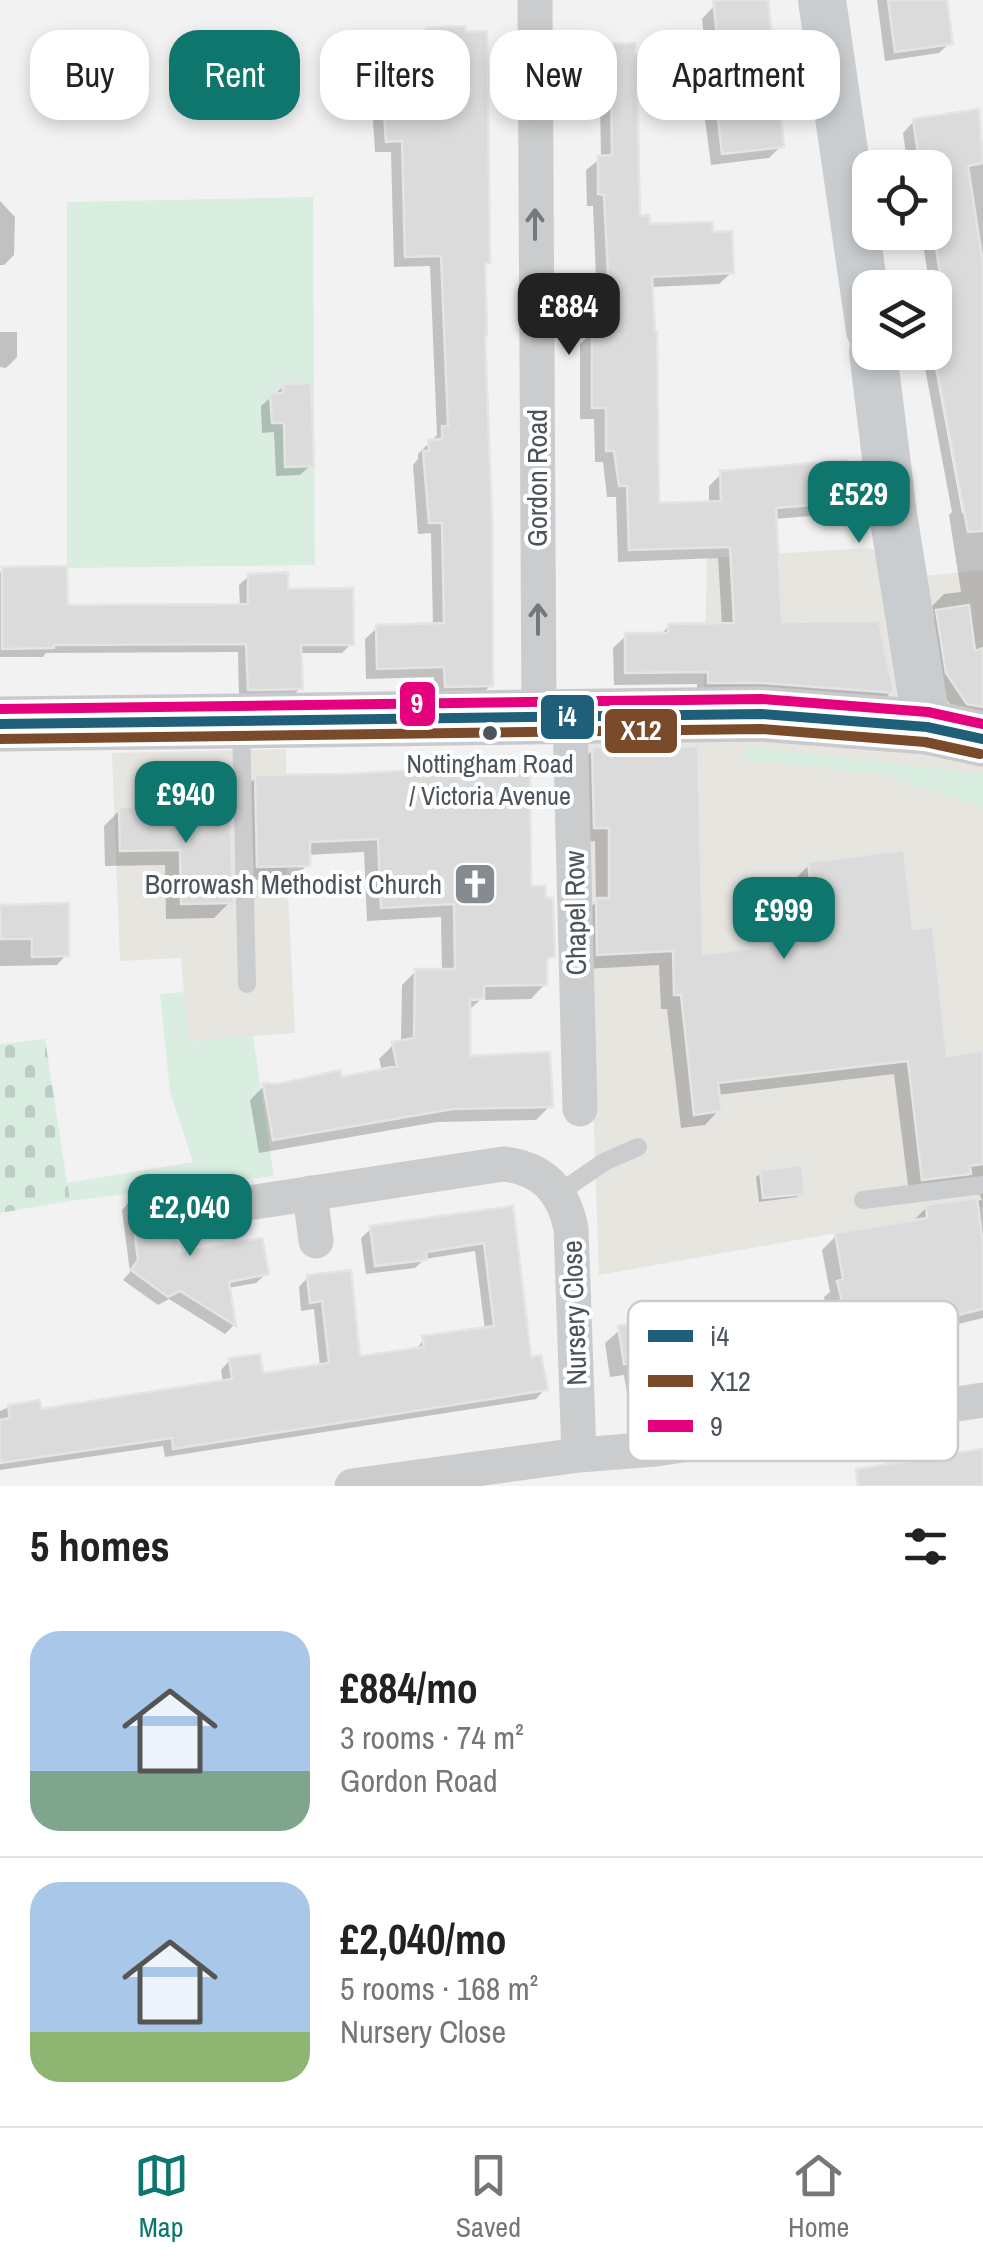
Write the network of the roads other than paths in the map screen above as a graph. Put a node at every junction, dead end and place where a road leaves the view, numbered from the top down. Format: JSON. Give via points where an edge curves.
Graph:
{"nodes":[{"id":1,"x":535,"y":0,"type":"edge"},
{"id":2,"x":822,"y":0,"type":"edge"},
{"id":3,"x":861,"y":270,"type":"edge"},
{"id":4,"x":875,"y":370,"type":"edge"},
{"id":5,"x":555,"y":716,"type":"junction"},
{"id":6,"x":240,"y":720,"type":"junction"},
{"id":7,"x":0,"y":724,"type":"edge"},
{"id":8,"x":926,"y":726,"type":"junction"},
{"id":9,"x":983,"y":739,"type":"edge"},
{"id":10,"x":248,"y":984,"type":"dead end"},
{"id":11,"x":580,"y":1109,"type":"dead end"},
{"id":12,"x":638,"y":1147,"type":"dead end"},
{"id":13,"x":983,"y":1185,"type":"edge"},
{"id":14,"x":310,"y":1194,"type":"junction"},
{"id":15,"x":560,"y":1194,"type":"junction"},
{"id":16,"x":863,"y":1200,"type":"dead end"},
{"id":17,"x":254,"y":1202,"type":"dead end"},
{"id":18,"x":316,"y":1240,"type":"dead end"},
{"id":19,"x":983,"y":1400,"type":"edge"},
{"id":20,"x":958,"y":1404,"type":"edge"},
{"id":21,"x":628,"y":1451,"type":"edge"},
{"id":22,"x":579,"y":1455,"type":"junction"},
{"id":23,"x":352,"y":1486,"type":"edge"}],
"edges":[{"from":5,"to":1,"type":"street","name":"Gordon Road","one_way":true},
{"from":2,"to":3,"type":"main road"},
{"from":4,"to":8,"type":"main road"},
{"from":5,"to":6,"type":"main road"},
{"from":5,"to":8,"type":"main road","via":[[761,714]]},
{"from":5,"to":11,"type":"street","name":"Chapel Row"},
{"from":6,"to":7,"type":"main road"},
{"from":6,"to":10,"type":"lane"},
{"from":8,"to":9,"type":"main road"},
{"from":12,"to":15,"type":"lane"},
{"from":13,"to":16,"type":"lane"},
{"from":14,"to":15,"type":"street","via":[[503,1164],[534,1172]]},
{"from":14,"to":17,"type":"street"},
{"from":14,"to":18,"type":"street"},
{"from":15,"to":22,"type":"street","name":"Nursery Close","via":[[570,1228]]},
{"from":19,"to":20,"type":"street"},
{"from":21,"to":22,"type":"street"},
{"from":22,"to":23,"type":"street"}]}
